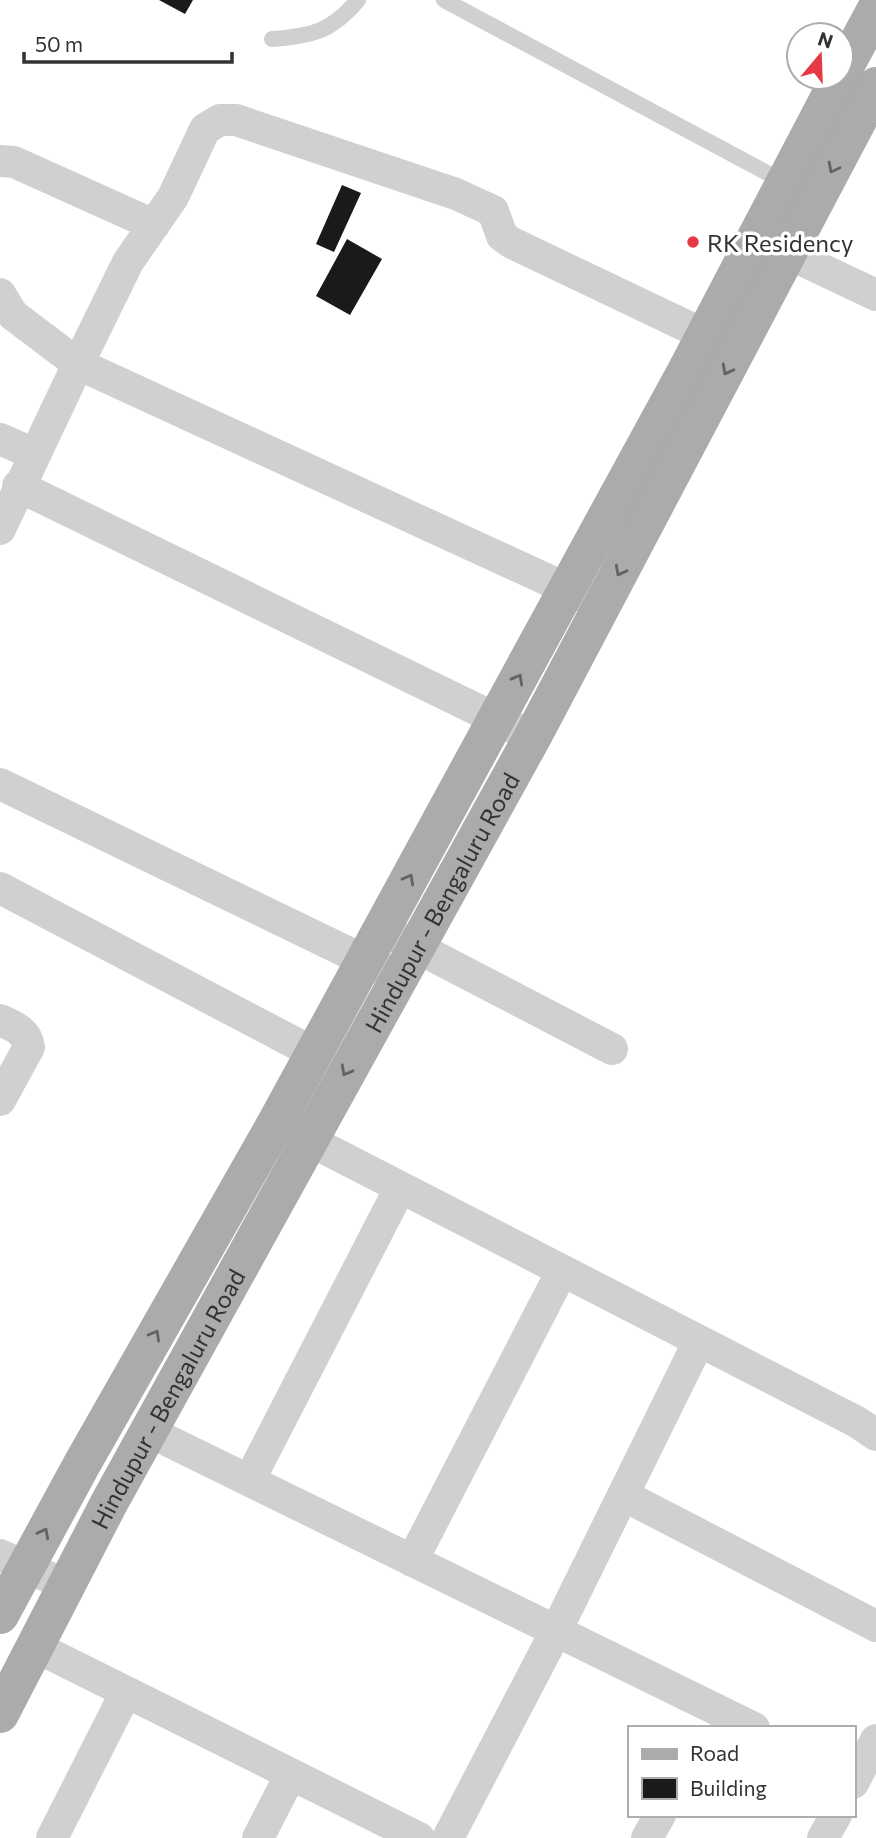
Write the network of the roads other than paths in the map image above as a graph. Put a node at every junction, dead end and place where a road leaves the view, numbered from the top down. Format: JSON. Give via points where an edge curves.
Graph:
{"nodes":[{"id":1,"x":358,"y":0,"type":"edge"},
{"id":2,"x":444,"y":0,"type":"edge"},
{"id":3,"x":876,"y":9,"type":"edge"},
{"id":4,"x":272,"y":39,"type":"dead end"},
{"id":5,"x":876,"y":86,"type":"edge"},
{"id":6,"x":847,"y":102,"type":"edge"},
{"id":7,"x":0,"y":161,"type":"edge"},
{"id":8,"x":799,"y":191,"type":"junction"},
{"id":9,"x":154,"y":225,"type":"junction"},
{"id":10,"x":772,"y":246,"type":"junction"},
{"id":11,"x":0,"y":294,"type":"edge"},
{"id":12,"x":876,"y":295,"type":"edge"},
{"id":13,"x":705,"y":335,"type":"junction"},
{"id":14,"x":78,"y":365,"type":"junction"},
{"id":15,"x":0,"y":439,"type":"edge"},
{"id":16,"x":34,"y":454,"type":"junction"},
{"id":17,"x":18,"y":486,"type":"junction"},
{"id":18,"x":0,"y":529,"type":"edge"},
{"id":19,"x":567,"y":589,"type":"junction"},
{"id":20,"x":602,"y":605,"type":"junction"},
{"id":21,"x":496,"y":720,"type":"junction"},
{"id":22,"x":533,"y":736,"type":"junction"},
{"id":23,"x":0,"y":784,"type":"edge"},
{"id":24,"x":0,"y":888,"type":"edge"},
{"id":25,"x":374,"y":943,"type":"junction"},
{"id":26,"x":406,"y":963,"type":"junction"},
{"id":27,"x":0,"y":1020,"type":"edge"},
{"id":28,"x":612,"y":1049,"type":"dead end"},
{"id":29,"x":314,"y":1053,"type":"junction"},
{"id":30,"x":0,"y":1100,"type":"edge"},
{"id":31,"x":291,"y":1132,"type":"junction"},
{"id":32,"x":400,"y":1188,"type":"junction"},
{"id":33,"x":562,"y":1271,"type":"junction"},
{"id":34,"x":699,"y":1341,"type":"junction"},
{"id":35,"x":148,"y":1431,"type":"junction"},
{"id":36,"x":876,"y":1435,"type":"edge"},
{"id":37,"x":250,"y":1479,"type":"junction"},
{"id":38,"x":623,"y":1495,"type":"junction"},
{"id":39,"x":13,"y":1561,"type":"edge"},
{"id":40,"x":412,"y":1561,"type":"junction"},
{"id":41,"x":65,"y":1586,"type":"junction"},
{"id":42,"x":0,"y":1615,"type":"edge"},
{"id":43,"x":876,"y":1626,"type":"edge"},
{"id":44,"x":556,"y":1631,"type":"junction"},
{"id":45,"x":34,"y":1646,"type":"junction"},
{"id":46,"x":126,"y":1692,"type":"junction"},
{"id":47,"x":0,"y":1714,"type":"edge"},
{"id":48,"x":713,"y":1719,"type":"edge"},
{"id":49,"x":745,"y":1726,"type":"edge"},
{"id":50,"x":876,"y":1740,"type":"edge"},
{"id":51,"x":291,"y":1774,"type":"junction"},
{"id":52,"x":860,"y":1781,"type":"edge"},
{"id":53,"x":659,"y":1817,"type":"edge"},
{"id":54,"x":835,"y":1817,"type":"edge"},
{"id":55,"x":52,"y":1838,"type":"edge"},
{"id":56,"x":258,"y":1838,"type":"edge"},
{"id":57,"x":419,"y":1838,"type":"edge"},
{"id":58,"x":448,"y":1838,"type":"edge"},
{"id":59,"x":647,"y":1838,"type":"edge"},
{"id":60,"x":823,"y":1838,"type":"edge"}],
"edges":[{"from":1,"to":4,"type":"lane","via":[[343,18],[321,32]]},
{"from":2,"to":8,"type":"lane"},
{"from":3,"to":6,"type":"main road","name":"Hindupur - Bengaluru Road"},
{"from":5,"to":6,"type":"main road","name":"Hindupur - Bengaluru Road"},
{"from":6,"to":8,"type":"main road","name":"Hindupur - Bengaluru Road"},
{"from":7,"to":9,"type":"street","via":[[14,162]]},
{"from":8,"to":10,"type":"main road","name":"Hindupur - Bengaluru Road"},
{"from":9,"to":13,"type":"street","via":[[173,197],[205,129],[220,120],[236,120],[481,205],[493,211],[502,236],[512,243]]},
{"from":9,"to":14,"type":"street","via":[[128,262]]},
{"from":10,"to":12,"type":"street"},
{"from":10,"to":13,"type":"main road","name":"Hindupur - Bengaluru Road"},
{"from":10,"to":20,"type":"main road","name":"Hindupur - Bengaluru Road","one_way":true},
{"from":11,"to":14,"type":"street","via":[[13,315]]},
{"from":13,"to":19,"type":"main road","name":"Hindupur - Bengaluru Road"},
{"from":14,"to":16,"type":"street"},
{"from":14,"to":19,"type":"street"},
{"from":15,"to":16,"type":"street"},
{"from":16,"to":17,"type":"street"},
{"from":17,"to":18,"type":"street"},
{"from":17,"to":21,"type":"street"},
{"from":19,"to":20,"type":"street"},
{"from":21,"to":19,"type":"main road","name":"Hindupur - Bengaluru Road","one_way":true},
{"from":20,"to":22,"type":"main road","name":"Hindupur - Bengaluru Road"},
{"from":21,"to":22,"type":"street"},
{"from":25,"to":21,"type":"main road","name":"Hindupur - Bengaluru Road","one_way":true},
{"from":22,"to":26,"type":"main road","name":"Hindupur - Bengaluru Road"},
{"from":23,"to":25,"type":"street"},
{"from":24,"to":29,"type":"street"},
{"from":25,"to":26,"type":"street"},
{"from":25,"to":29,"type":"main road","name":"Hindupur - Bengaluru Road"},
{"from":26,"to":28,"type":"street"},
{"from":26,"to":31,"type":"main road","name":"Hindupur - Bengaluru Road","one_way":true},
{"from":27,"to":30,"type":"street","via":[[20,1030],[29,1047]]},
{"from":29,"to":31,"type":"main road","name":"Hindupur - Bengaluru Road"},
{"from":31,"to":32,"type":"street"},
{"from":31,"to":35,"type":"main road","name":"Hindupur - Bengaluru Road"},
{"from":39,"to":31,"type":"main road","name":"Hindupur - Bengaluru Road","one_way":true},
{"from":32,"to":33,"type":"street"},
{"from":32,"to":37,"type":"street"},
{"from":33,"to":34,"type":"street"},
{"from":33,"to":40,"type":"street"},
{"from":34,"to":36,"type":"street"},
{"from":34,"to":38,"type":"street"},
{"from":35,"to":37,"type":"street"},
{"from":35,"to":41,"type":"main road","name":"Hindupur - Bengaluru Road"},
{"from":37,"to":40,"type":"street"},
{"from":38,"to":43,"type":"street"},
{"from":38,"to":44,"type":"street"},
{"from":39,"to":41,"type":"street"},
{"from":39,"to":42,"type":"main road","name":"Hindupur - Bengaluru Road"},
{"from":40,"to":44,"type":"street"},
{"from":41,"to":45,"type":"main road","name":"Hindupur - Bengaluru Road"},
{"from":44,"to":48,"type":"street"},
{"from":44,"to":58,"type":"street"},
{"from":45,"to":46,"type":"street"},
{"from":45,"to":47,"type":"main road","name":"Hindupur - Bengaluru Road"},
{"from":46,"to":51,"type":"street"},
{"from":46,"to":55,"type":"street"},
{"from":48,"to":49,"type":"street"},
{"from":50,"to":52,"type":"street"},
{"from":51,"to":56,"type":"street"},
{"from":51,"to":57,"type":"street"},
{"from":53,"to":59,"type":"street"},
{"from":54,"to":60,"type":"street"}]}
